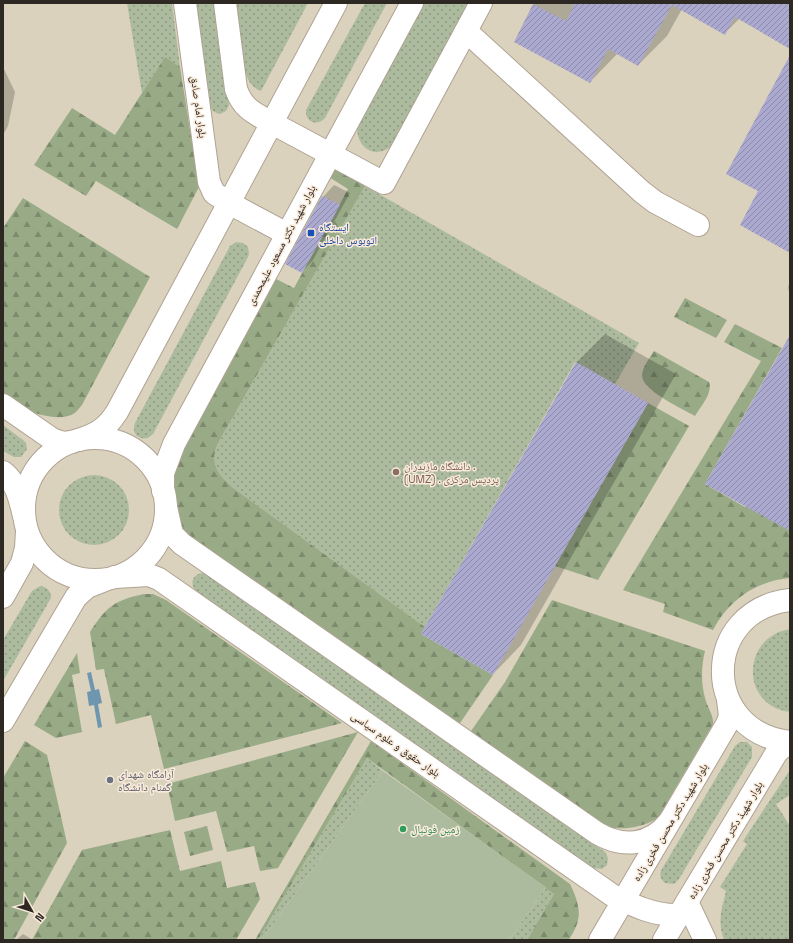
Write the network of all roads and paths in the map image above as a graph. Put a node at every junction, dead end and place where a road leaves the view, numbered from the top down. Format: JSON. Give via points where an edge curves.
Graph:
{"nodes":[{"id":1,"x":186,"y":3,"type":"edge"},
{"id":2,"x":225,"y":3,"type":"edge"},
{"id":3,"x":336,"y":3,"type":"edge"},
{"id":4,"x":412,"y":3,"type":"edge"},
{"id":5,"x":480,"y":3,"type":"edge"},
{"id":6,"x":466,"y":31,"type":"junction"},
{"id":7,"x":272,"y":123,"type":"junction"},
{"id":8,"x":330,"y":154,"type":"junction"},
{"id":9,"x":229,"y":203,"type":"junction"},
{"id":10,"x":698,"y":225,"type":"dead end"},
{"id":11,"x":287,"y":234,"type":"junction"},
{"id":12,"x":3,"y":405,"type":"edge"},
{"id":13,"x":75,"y":441,"type":"junction"},
{"id":14,"x":3,"y":472,"type":"edge"},
{"id":15,"x":165,"y":499,"type":"junction"},
{"id":16,"x":26,"y":524,"type":"junction"},
{"id":17,"x":111,"y":578,"type":"junction"},
{"id":18,"x":3,"y":597,"type":"edge"},
{"id":19,"x":788,"y":600,"type":"edge"},
{"id":20,"x":728,"y":700,"type":"junction"},
{"id":21,"x":3,"y":721,"type":"edge"},
{"id":22,"x":790,"y":743,"type":"edge"},
{"id":23,"x":669,"y":822,"type":"junction"},
{"id":24,"x":623,"y":901,"type":"junction"},
{"id":25,"x":683,"y":909,"type":"junction"},
{"id":26,"x":600,"y":940,"type":"edge"},
{"id":27,"x":664,"y":940,"type":"edge"},
{"id":28,"x":705,"y":940,"type":"edge"}],
"edges":[{"from":1,"to":9,"type":"main road","name":"بلوار امام صادق","via":[[209,182],[214,192]]},
{"from":2,"to":7,"type":"main road","via":[[236,89],[240,100],[248,110]]},
{"from":3,"to":7,"type":"main road"},
{"from":4,"to":8,"type":"main road","name":"بلوار شهید دکتر مسعود علیمحمدی"},
{"from":5,"to":6,"type":"main road"},
{"from":6,"to":8,"type":"main road","via":[[384,183]]},
{"from":6,"to":10,"type":"main road","via":[[642,192],[655,202]]},
{"from":7,"to":8,"type":"main road"},
{"from":7,"to":9,"type":"main road"},
{"from":8,"to":11,"type":"main road","name":"بلوار شهید دکتر مسعود علیمحمدی"},
{"from":9,"to":11,"type":"main road","name":"بلوار امام صادق"},
{"from":9,"to":13,"type":"main road","via":[[117,412],[100,432]]},
{"from":11,"to":15,"type":"main road","name":"بلوار شهید دکتر مسعود علیمحمدی","via":[[174,444],[163,473]]},
{"from":12,"to":13,"type":"main road","via":[[52,439],[63,443]]},
{"from":13,"to":15,"type":"main road","via":[[95,438],[110,440],[132,449],[154,470]]},
{"from":13,"to":16,"type":"main road","via":[[51,454],[35,471],[26,493]]},
{"from":14,"to":16,"type":"main road","via":[[15,485]]},
{"from":15,"to":17,"type":"main road","via":[[163,530],[152,551],[129,571]]},
{"from":15,"to":23,"type":"main road","via":[[172,534],[182,544],[597,833],[615,841],[637,843],[652,838]]},
{"from":16,"to":17,"type":"main road","via":[[34,546],[55,568],[76,578]]},
{"from":16,"to":18,"type":"main road","via":[[26,548],[22,563]]},
{"from":17,"to":21,"type":"main road","via":[[87,587],[76,598]]},
{"from":17,"to":24,"type":"main road","name":"بلوار حقوق و علوم سیاسی","via":[[149,575],[164,582]]},
{"from":19,"to":20,"type":"main road","via":[[770,604],[756,611],[733,633],[724,654],[722,670]]},
{"from":20,"to":22,"type":"main road","via":[[742,720],[753,730]]},
{"from":20,"to":23,"type":"main road","name":"بلوار شهید دکتر محسن فخری زاده","via":[[729,720]]},
{"from":22,"to":25,"type":"main road","name":"بلوار شهیذ دکتر محسن فخری زاده","via":[[777,752]]},
{"from":23,"to":24,"type":"main road","name":"بلوار شهید دکتر محسن فخری زاده"},
{"from":24,"to":25,"type":"main road","name":"بلوار حقوق و علوم سیاسی","via":[[658,914]]},
{"from":24,"to":26,"type":"main road","name":"بلوار شهید دکتر محسن فخری زاده"},
{"from":25,"to":27,"type":"main road","name":"بلوار شهیذ دکتر محسن فخری زاده"},
{"from":25,"to":28,"type":"main road"}]}
